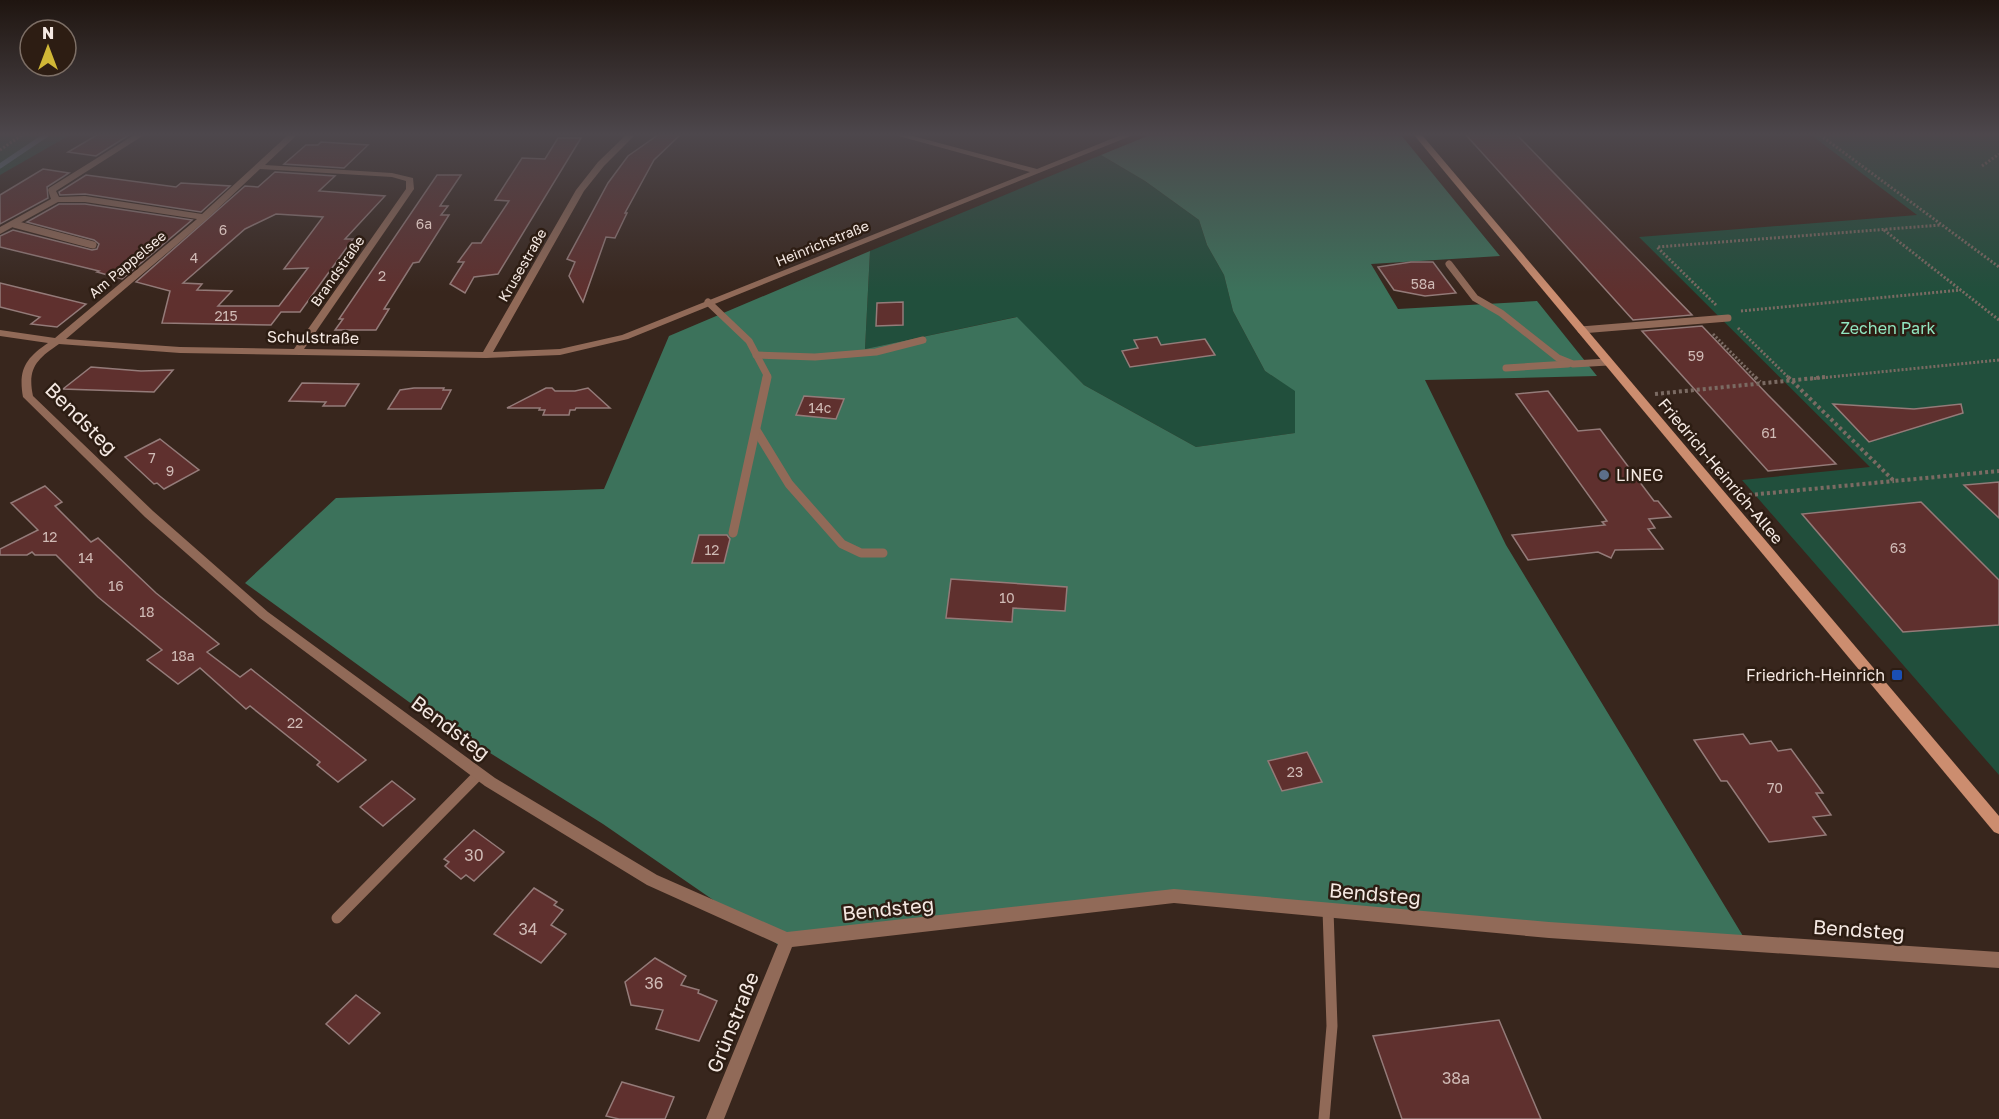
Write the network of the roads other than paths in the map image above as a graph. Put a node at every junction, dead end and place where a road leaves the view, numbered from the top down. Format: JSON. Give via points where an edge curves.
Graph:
{"nodes":[{"id":1,"x":56,"y":187,"type":"edge"},
{"id":2,"x":237,"y":187,"type":"edge"},
{"id":3,"x":410,"y":187,"type":"edge"},
{"id":4,"x":582,"y":187,"type":"edge"},
{"id":5,"x":996,"y":187,"type":"edge"},
{"id":6,"x":1462,"y":187,"type":"edge"},
{"id":7,"x":56,"y":200,"type":"junction"},
{"id":8,"x":204,"y":217,"type":"junction"},
{"id":9,"x":14,"y":224,"type":"junction"},
{"id":10,"x":0,"y":231,"type":"edge"},
{"id":11,"x":93,"y":245,"type":"dead end"},
{"id":12,"x":1449,"y":264,"type":"dead end"},
{"id":13,"x":708,"y":303,"type":"junction"},
{"id":14,"x":1726,"y":315,"type":"road end"},
{"id":15,"x":1581,"y":330,"type":"junction"},
{"id":16,"x":0,"y":333,"type":"edge"},
{"id":17,"x":625,"y":337,"type":"joint"},
{"id":18,"x":923,"y":340,"type":"dead end"},
{"id":19,"x":57,"y":341,"type":"junction"},
{"id":20,"x":297,"y":352,"type":"junction"},
{"id":21,"x":486,"y":355,"type":"junction"},
{"id":22,"x":756,"y":355,"type":"junction"},
{"id":23,"x":1608,"y":362,"type":"junction"},
{"id":24,"x":1573,"y":364,"type":"junction"},
{"id":25,"x":1506,"y":368,"type":"dead end"},
{"id":26,"x":756,"y":430,"type":"junction"},
{"id":27,"x":733,"y":533,"type":"dead end"},
{"id":28,"x":883,"y":553,"type":"dead end"},
{"id":29,"x":479,"y":774,"type":"junction"},
{"id":30,"x":1999,"y":827,"type":"edge"},
{"id":31,"x":1328,"y":910,"type":"junction"},
{"id":32,"x":337,"y":918,"type":"dead end"},
{"id":33,"x":787,"y":940,"type":"junction"},
{"id":34,"x":1999,"y":960,"type":"edge"},
{"id":35,"x":716,"y":1119,"type":"edge"},
{"id":36,"x":1324,"y":1119,"type":"edge"}],
"edges":[{"from":1,"to":7,"type":"street","via":[[52,190]]},
{"from":2,"to":8,"type":"street","name":"Am Pappelsee"},
{"from":3,"to":20,"type":"street","name":"Brandstraße"},
{"from":4,"to":21,"type":"street","name":"Krusestraße"},
{"from":5,"to":13,"type":"street","name":"Heinrichstraße"},
{"from":6,"to":15,"type":"main road","name":"Friedrich-Heinrich-Allee"},
{"from":7,"to":8,"type":"street","via":[[85,199]]},
{"from":7,"to":9,"type":"street"},
{"from":8,"to":19,"type":"street","name":"Am Pappelsee"},
{"from":9,"to":10,"type":"street"},
{"from":9,"to":11,"type":"lane"},
{"from":12,"to":24,"type":"lane","via":[[1475,298],[1501,313],[1558,358]]},
{"from":13,"to":17,"type":"street","name":"Heinrichstraße"},
{"from":13,"to":22,"type":"lane","via":[[749,341]]},
{"from":14,"to":15,"type":"lane"},
{"from":15,"to":23,"type":"main road","name":"Friedrich-Heinrich-Allee"},
{"from":16,"to":19,"type":"street","name":"Schulstraße"},
{"from":17,"to":21,"type":"street","name":"Schulstraße","via":[[560,352]]},
{"from":18,"to":22,"type":"lane","via":[[876,352],[814,357]]},
{"from":19,"to":20,"type":"street","name":"Schulstraße","via":[[180,350]]},
{"from":19,"to":29,"type":"street","name":"Bendsteg","via":[[38,353],[27,369],[24,382],[28,397],[149,514],[264,615]]},
{"from":20,"to":21,"type":"street","name":"Schulstraße"},
{"from":22,"to":26,"type":"lane","via":[[768,375]]},
{"from":23,"to":24,"type":"lane"},
{"from":23,"to":30,"type":"main road","name":"Friedrich-Heinrich-Allee"},
{"from":24,"to":25,"type":"lane"},
{"from":26,"to":27,"type":"lane"},
{"from":26,"to":28,"type":"lane","via":[[789,484],[842,544],[865,554]]},
{"from":29,"to":32,"type":"lane"},
{"from":29,"to":33,"type":"street","name":"Bendsteg","via":[[652,880]]},
{"from":31,"to":33,"type":"street","name":"Bendsteg","via":[[1174,896]]},
{"from":31,"to":34,"type":"street","name":"Bendsteg","via":[[1549,930]]},
{"from":31,"to":36,"type":"lane","via":[[1332,1026]]},
{"from":33,"to":35,"type":"street","name":"Grünstraße"}]}
